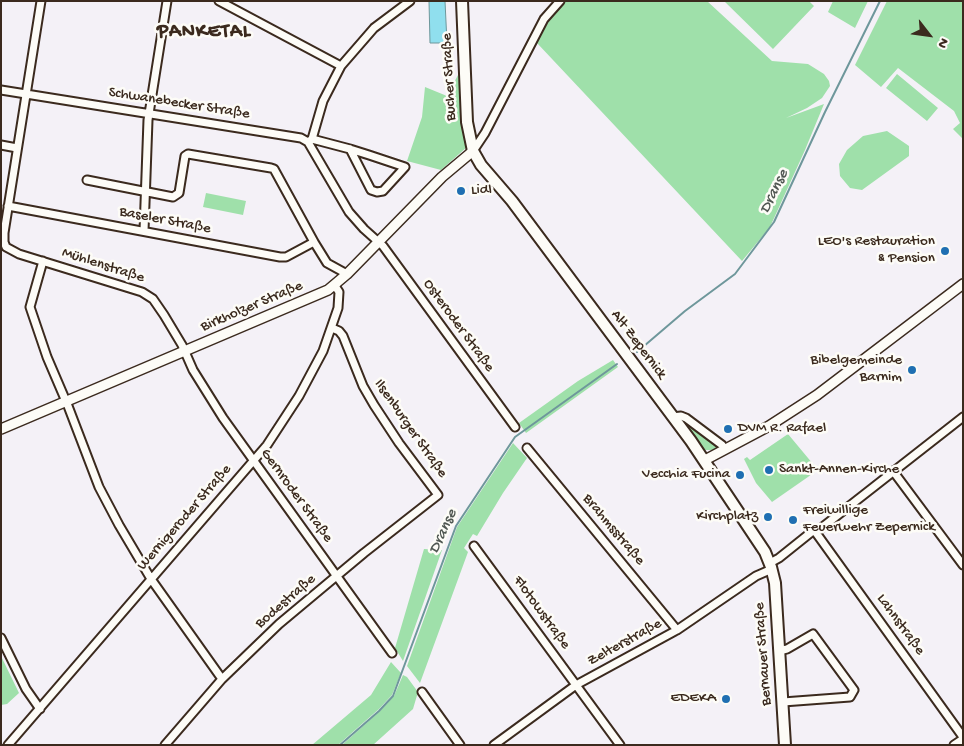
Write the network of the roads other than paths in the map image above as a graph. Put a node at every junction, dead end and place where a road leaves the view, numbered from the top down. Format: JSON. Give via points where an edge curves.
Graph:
{"nodes":[{"id":1,"x":41,"y":1,"type":"edge"},
{"id":2,"x":167,"y":1,"type":"edge"},
{"id":3,"x":219,"y":1,"type":"edge"},
{"id":4,"x":410,"y":1,"type":"edge"},
{"id":5,"x":462,"y":1,"type":"edge"},
{"id":6,"x":560,"y":1,"type":"edge"},
{"id":7,"x":341,"y":66,"type":"junction"},
{"id":8,"x":1,"y":90,"type":"edge"},
{"id":9,"x":25,"y":94,"type":"junction"},
{"id":10,"x":149,"y":114,"type":"junction"},
{"id":11,"x":310,"y":140,"type":"junction"},
{"id":12,"x":1,"y":145,"type":"edge"},
{"id":13,"x":17,"y":148,"type":"junction"},
{"id":14,"x":350,"y":149,"type":"junction"},
{"id":15,"x":473,"y":151,"type":"junction"},
{"id":16,"x":86,"y":180,"type":"dead end"},
{"id":17,"x":146,"y":192,"type":"junction"},
{"id":18,"x":6,"y":204,"type":"edge"},
{"id":19,"x":144,"y":231,"type":"junction"},
{"id":20,"x":379,"y":241,"type":"junction"},
{"id":21,"x":314,"y":242,"type":"junction"},
{"id":22,"x":43,"y":261,"type":"junction"},
{"id":23,"x":348,"y":274,"type":"junction"},
{"id":24,"x":963,"y":284,"type":"edge"},
{"id":25,"x":335,"y":286,"type":"junction"},
{"id":26,"x":332,"y":328,"type":"junction"},
{"id":27,"x":184,"y":351,"type":"junction"},
{"id":28,"x":66,"y":401,"type":"junction"},
{"id":29,"x":672,"y":417,"type":"junction"},
{"id":30,"x":963,"y":417,"type":"edge"},
{"id":31,"x":515,"y":427,"type":"dead end"},
{"id":32,"x":1,"y":429,"type":"edge"},
{"id":33,"x":527,"y":448,"type":"dead end"},
{"id":34,"x":725,"y":449,"type":"junction"},
{"id":35,"x":705,"y":460,"type":"junction"},
{"id":36,"x":253,"y":461,"type":"junction"},
{"id":37,"x":893,"y":471,"type":"junction"},
{"id":38,"x":438,"y":494,"type":"joint"},
{"id":39,"x":814,"y":530,"type":"junction"},
{"id":40,"x":474,"y":546,"type":"dead end"},
{"id":41,"x":963,"y":565,"type":"edge"},
{"id":42,"x":771,"y":566,"type":"junction"},
{"id":43,"x":337,"y":576,"type":"junction"},
{"id":44,"x":151,"y":579,"type":"junction"},
{"id":45,"x":677,"y":630,"type":"junction"},
{"id":46,"x":1,"y":638,"type":"edge"},
{"id":47,"x":779,"y":651,"type":"junction"},
{"id":48,"x":392,"y":653,"type":"dead end"},
{"id":49,"x":222,"y":679,"type":"junction"},
{"id":50,"x":576,"y":685,"type":"junction"},
{"id":51,"x":422,"y":692,"type":"dead end"},
{"id":52,"x":783,"y":702,"type":"junction"},
{"id":53,"x":40,"y":709,"type":"junction"},
{"id":54,"x":963,"y":738,"type":"edge"},
{"id":55,"x":8,"y":745,"type":"edge"},
{"id":56,"x":165,"y":745,"type":"edge"},
{"id":57,"x":460,"y":745,"type":"edge"},
{"id":58,"x":494,"y":745,"type":"edge"},
{"id":59,"x":620,"y":745,"type":"edge"},
{"id":60,"x":785,"y":745,"type":"edge"},
{"id":61,"x":954,"y":745,"type":"edge"}],
"edges":[{"from":1,"to":9,"type":"street","name":"Mühlenstraße"},
{"from":2,"to":10,"type":"street"},
{"from":3,"to":7,"type":"street"},
{"from":4,"to":7,"type":"street","via":[[374,28]]},
{"from":5,"to":15,"type":"main road","name":"Bucher Straße","via":[[467,122]]},
{"from":6,"to":15,"type":"street","via":[[544,19]]},
{"from":7,"to":11,"type":"street","via":[[323,101]]},
{"from":8,"to":9,"type":"street","name":"Schwanebecker Straße"},
{"from":9,"to":10,"type":"street","name":"Schwanebecker Straße"},
{"from":9,"to":13,"type":"street","name":"Mühlenstraße"},
{"from":10,"to":11,"type":"street","name":"Schwanebecker Straße"},
{"from":10,"to":17,"type":"street"},
{"from":11,"to":14,"type":"street","name":"Schwanebecker Straße"},
{"from":11,"to":20,"type":"street","name":"Osteroder Straße","via":[[349,212]]},
{"from":12,"to":13,"type":"street"},
{"from":13,"to":18,"type":"street","name":"Mühlenstraße"},
{"from":14,"to":14,"type":"street","name":"Schwanebecker Straße","via":[[369,154],[405,167],[383,191],[377,192],[371,190]]},
{"from":15,"to":20,"type":"street","name":"Birkholzer Straße","via":[[442,177]]},
{"from":15,"to":29,"type":"main road","name":"Alt Zepernick"},
{"from":16,"to":17,"type":"street"},
{"from":17,"to":19,"type":"street"},
{"from":17,"to":21,"type":"street","via":[[177,196],[188,154],[271,168]]},
{"from":18,"to":19,"type":"street","name":"Baseler Straße"},
{"from":18,"to":22,"type":"street","name":"Mühlenstraße","via":[[6,247]]},
{"from":19,"to":21,"type":"street","name":"Baseler Straße","via":[[280,257]]},
{"from":20,"to":23,"type":"street","name":"Birkholzer Straße"},
{"from":20,"to":31,"type":"street","name":"Osteroder Straße"},
{"from":21,"to":23,"type":"street","via":[[327,262]]},
{"from":22,"to":27,"type":"street","name":"Mühlenstraße","via":[[148,295],[158,304]]},
{"from":22,"to":28,"type":"street","name":"Mühlenstraße","via":[[30,307]]},
{"from":23,"to":25,"type":"street","name":"Birkholzer Straße"},
{"from":24,"to":34,"type":"street","via":[[818,395]]},
{"from":25,"to":26,"type":"street","name":"Wernigeroder Straße","via":[[340,298]]},
{"from":25,"to":27,"type":"street","name":"Birkholzer Straße"},
{"from":26,"to":36,"type":"street","name":"Wernigeroder Straße","via":[[299,396]]},
{"from":26,"to":38,"type":"street","name":"Ilsenburger Straße","via":[[344,336],[362,386],[374,406]]},
{"from":27,"to":28,"type":"street","name":"Birkholzer Straße"},
{"from":27,"to":36,"type":"street","name":"Gernroder Straße","via":[[211,400]]},
{"from":28,"to":32,"type":"street","name":"Birkholzer Straße"},
{"from":28,"to":44,"type":"street","via":[[99,487]]},
{"from":29,"to":34,"type":"street","via":[[686,418]]},
{"from":29,"to":35,"type":"main road","name":"Alt Zepernick"},
{"from":30,"to":37,"type":"street","name":"Zelterstraße"},
{"from":33,"to":45,"type":"street","name":"Brahmsstraße"},
{"from":34,"to":35,"type":"street"},
{"from":35,"to":42,"type":"main road","name":"Alt Zepernick","via":[[766,552]]},
{"from":36,"to":43,"type":"street","name":"Gernroder Straße"},
{"from":36,"to":44,"type":"street","name":"Wernigeroder Straße"},
{"from":37,"to":39,"type":"street","name":"Zelterstraße","via":[[820,529]]},
{"from":37,"to":41,"type":"street"},
{"from":38,"to":43,"type":"street","name":"Bodestraße"},
{"from":39,"to":42,"type":"street","name":"Zelterstraße"},
{"from":39,"to":54,"type":"street","name":"Lahnstraße"},
{"from":40,"to":50,"type":"street","name":"Flotowstraße"},
{"from":42,"to":45,"type":"street","name":"Zelterstraße"},
{"from":42,"to":47,"type":"main road","name":"Bernauer Straße"},
{"from":43,"to":48,"type":"street","name":"Gernroder Straße"},
{"from":43,"to":49,"type":"street","name":"Bodestraße"},
{"from":44,"to":49,"type":"street"},
{"from":44,"to":53,"type":"street","name":"Wernigeroder Straße"},
{"from":45,"to":50,"type":"street","name":"Zelterstraße"},
{"from":46,"to":53,"type":"street","via":[[26,689]]},
{"from":47,"to":52,"type":"main road","name":"Bernauer Straße"},
{"from":47,"to":52,"type":"street","via":[[813,634],[854,690],[850,697]]},
{"from":49,"to":56,"type":"street","name":"Bodestraße"},
{"from":50,"to":58,"type":"street","name":"Zelterstraße"},
{"from":50,"to":59,"type":"street","name":"Flotowstraße"},
{"from":51,"to":57,"type":"street"},
{"from":52,"to":60,"type":"main road","name":"Bernauer Straße"},
{"from":53,"to":55,"type":"street","name":"Wernigeroder Straße"},
{"from":54,"to":61,"type":"street"}]}
